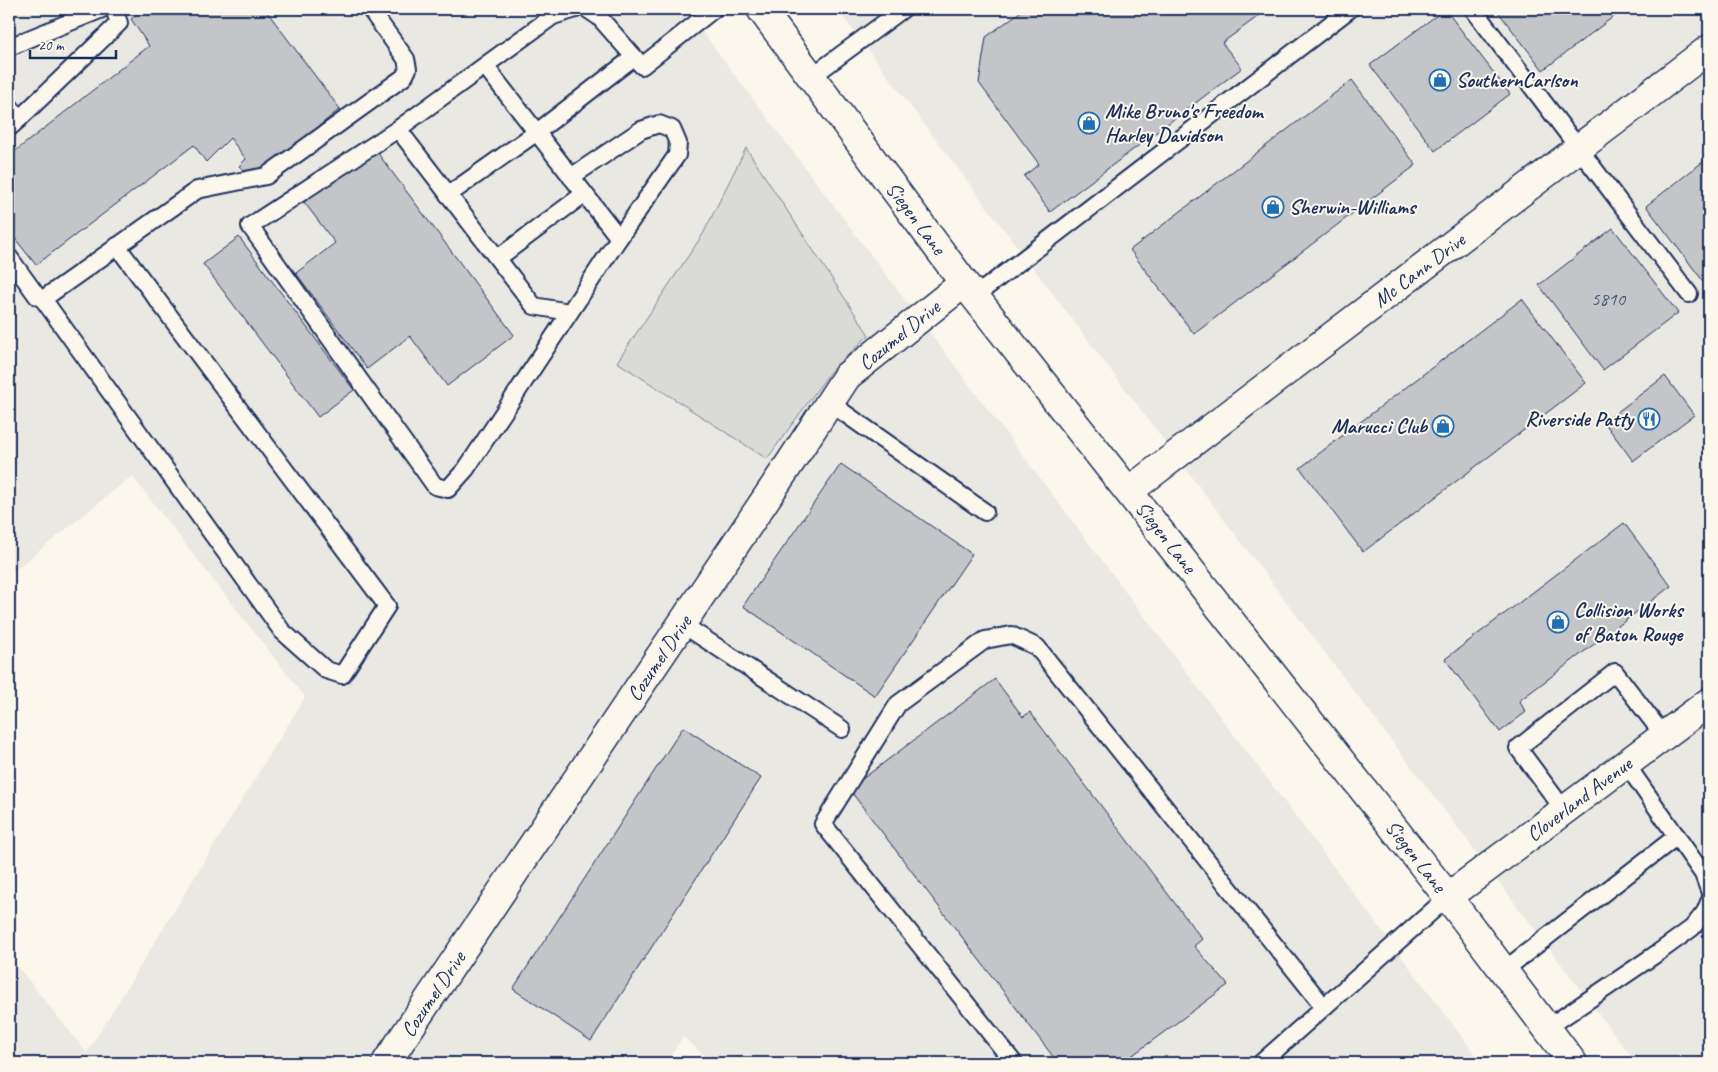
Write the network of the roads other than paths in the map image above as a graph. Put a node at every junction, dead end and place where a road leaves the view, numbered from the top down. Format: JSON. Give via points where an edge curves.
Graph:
{"nodes":[{"id":1,"x":102,"y":9,"type":"edge"},
{"id":2,"x":114,"y":9,"type":"edge"},
{"id":3,"x":370,"y":9,"type":"edge"},
{"id":4,"x":576,"y":9,"type":"edge"},
{"id":5,"x":587,"y":9,"type":"edge"},
{"id":6,"x":714,"y":9,"type":"edge"},
{"id":7,"x":761,"y":9,"type":"edge"},
{"id":8,"x":903,"y":9,"type":"edge"},
{"id":9,"x":1350,"y":9,"type":"edge"},
{"id":10,"x":1473,"y":9,"type":"edge"},
{"id":11,"x":9,"y":47,"type":"edge"},
{"id":12,"x":1709,"y":49,"type":"edge"},
{"id":13,"x":634,"y":57,"type":"junction"},
{"id":14,"x":485,"y":66,"type":"junction"},
{"id":15,"x":811,"y":77,"type":"junction"},
{"id":16,"x":9,"y":105,"type":"edge"},
{"id":17,"x":13,"y":124,"type":"edge"},
{"id":18,"x":398,"y":129,"type":"junction"},
{"id":19,"x":537,"y":132,"type":"junction"},
{"id":20,"x":1579,"y":148,"type":"junction"},
{"id":21,"x":571,"y":177,"type":"junction"},
{"id":22,"x":584,"y":194,"type":"junction"},
{"id":23,"x":448,"y":195,"type":"junction"},
{"id":24,"x":619,"y":238,"type":"junction"},
{"id":25,"x":117,"y":246,"type":"junction"},
{"id":26,"x":9,"y":257,"type":"edge"},
{"id":27,"x":498,"y":258,"type":"junction"},
{"id":28,"x":969,"y":290,"type":"junction"},
{"id":29,"x":1689,"y":294,"type":"dead end"},
{"id":30,"x":43,"y":298,"type":"junction"},
{"id":31,"x":569,"y":312,"type":"junction"},
{"id":32,"x":830,"y":403,"type":"junction"},
{"id":33,"x":1129,"y":491,"type":"junction"},
{"id":34,"x":985,"y":512,"type":"dead end"},
{"id":35,"x":682,"y":624,"type":"junction"},
{"id":36,"x":1709,"y":702,"type":"edge"},
{"id":37,"x":842,"y":729,"type":"dead end"},
{"id":38,"x":1664,"y":736,"type":"junction"},
{"id":39,"x":1626,"y":764,"type":"junction"},
{"id":40,"x":1564,"y":810,"type":"junction"},
{"id":41,"x":1677,"y":836,"type":"junction"},
{"id":42,"x":1709,"y":890,"type":"edge"},
{"id":43,"x":1448,"y":897,"type":"junction"},
{"id":44,"x":1709,"y":902,"type":"edge"},
{"id":45,"x":1504,"y":971,"type":"junction"},
{"id":46,"x":1324,"y":1007,"type":"junction"},
{"id":47,"x":1547,"y":1028,"type":"junction"},
{"id":48,"x":386,"y":1063,"type":"edge"},
{"id":49,"x":1014,"y":1063,"type":"edge"},
{"id":50,"x":1261,"y":1063,"type":"edge"},
{"id":51,"x":1574,"y":1063,"type":"edge"}],
"edges":[{"from":1,"to":11,"type":"lane"},
{"from":2,"to":17,"type":"lane","via":[[120,23]]},
{"from":3,"to":25,"type":"lane","via":[[406,59],[408,69],[404,77],[266,176],[197,190]]},
{"from":4,"to":14,"type":"lane","via":[[553,16]]},
{"from":5,"to":13,"type":"lane"},
{"from":6,"to":13,"type":"lane","via":[[642,66]]},
{"from":7,"to":15,"type":"street","name":"Siegen Lane"},
{"from":8,"to":15,"type":"lane"},
{"from":9,"to":28,"type":"lane"},
{"from":10,"to":20,"type":"lane"},
{"from":12,"to":20,"type":"street","name":"Mc Cann Drive"},
{"from":13,"to":19,"type":"lane"},
{"from":14,"to":18,"type":"lane"},
{"from":14,"to":19,"type":"lane"},
{"from":15,"to":28,"type":"street","name":"Siegen Lane"},
{"from":16,"to":17,"type":"lane"},
{"from":18,"to":23,"type":"lane"},
{"from":18,"to":31,"type":"lane","via":[[250,226],[435,486],[448,489],[466,469]]},
{"from":19,"to":21,"type":"lane"},
{"from":19,"to":23,"type":"lane"},
{"from":20,"to":29,"type":"lane"},
{"from":20,"to":33,"type":"street","name":"Mc Cann Drive"},
{"from":21,"to":22,"type":"lane"},
{"from":21,"to":24,"type":"lane","via":[[641,130],[659,124],[672,129],[678,142],[677,155]]},
{"from":22,"to":24,"type":"lane"},
{"from":22,"to":27,"type":"lane"},
{"from":23,"to":27,"type":"lane"},
{"from":24,"to":31,"type":"lane"},
{"from":25,"to":30,"type":"lane"},
{"from":25,"to":30,"type":"lane","via":[[387,606],[342,675],[326,670],[282,631]]},
{"from":26,"to":30,"type":"lane","via":[[37,296]]},
{"from":27,"to":31,"type":"lane","via":[[534,306]]},
{"from":28,"to":32,"type":"street","name":"Cozumel Drive","via":[[847,376]]},
{"from":28,"to":33,"type":"street","name":"Siegen Lane"},
{"from":32,"to":34,"type":"lane"},
{"from":32,"to":35,"type":"street","name":"Cozumel Drive"},
{"from":33,"to":43,"type":"street","name":"Siegen Lane"},
{"from":35,"to":37,"type":"lane"},
{"from":35,"to":48,"type":"street","name":"Cozumel Drive"},
{"from":36,"to":38,"type":"street","name":"Cloverland Avenue"},
{"from":38,"to":39,"type":"street","name":"Cloverland Avenue"},
{"from":38,"to":40,"type":"lane","via":[[1615,672],[1518,748]]},
{"from":39,"to":40,"type":"street","name":"Cloverland Avenue"},
{"from":39,"to":41,"type":"lane"},
{"from":40,"to":43,"type":"street","name":"Cloverland Avenue"},
{"from":41,"to":42,"type":"lane","via":[[1703,874]]},
{"from":41,"to":45,"type":"lane"},
{"from":43,"to":45,"type":"street","name":"Siegen Lane"},
{"from":43,"to":46,"type":"lane"},
{"from":44,"to":47,"type":"lane","via":[[1692,928]]},
{"from":45,"to":47,"type":"street","name":"Siegen Lane"},
{"from":46,"to":49,"type":"lane","via":[[1037,647],[1011,635],[984,640],[898,704],[823,824]]},
{"from":46,"to":50,"type":"lane"},
{"from":47,"to":51,"type":"street","name":"Siegen Lane"}]}
